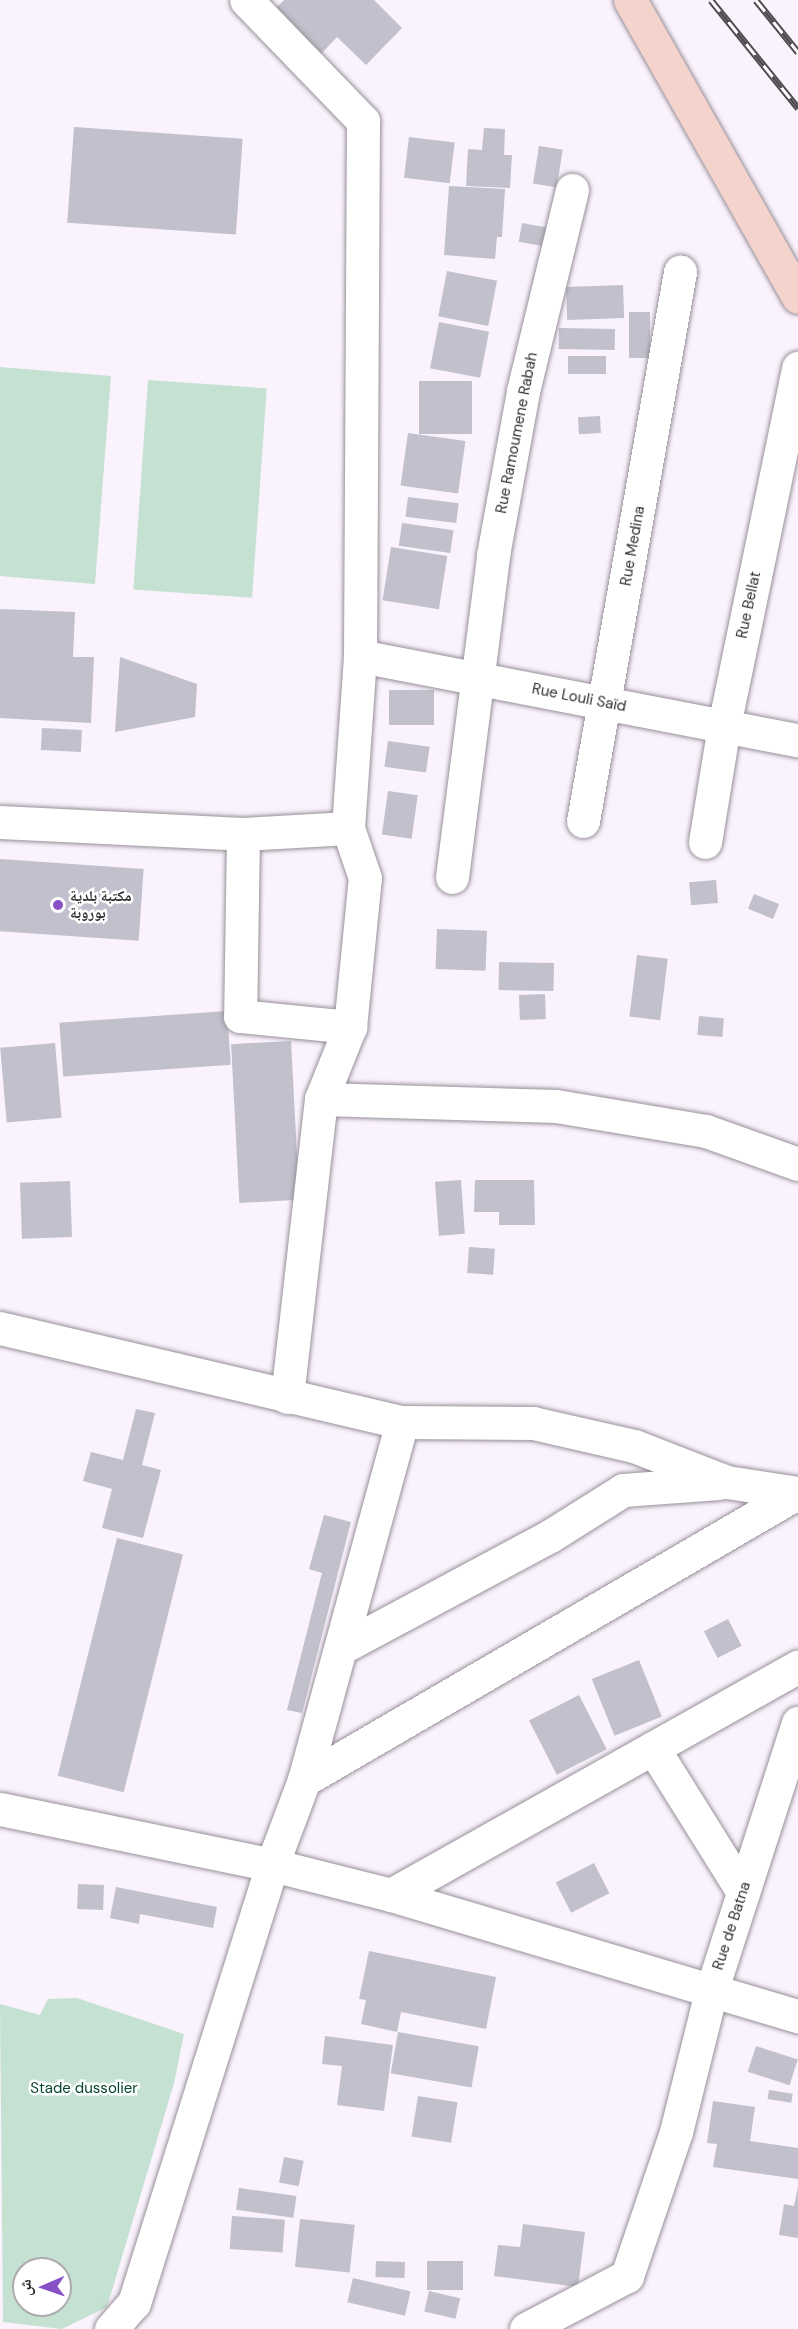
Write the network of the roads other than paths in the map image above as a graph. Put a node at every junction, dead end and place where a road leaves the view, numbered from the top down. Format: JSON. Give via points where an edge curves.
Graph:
{"nodes":[{"id":1,"x":246,"y":0,"type":"edge"},
{"id":2,"x":630,"y":0,"type":"edge"},
{"id":3,"x":572,"y":190,"type":"dead end"},
{"id":4,"x":680,"y":272,"type":"dead end"},
{"id":5,"x":798,"y":297,"type":"edge"},
{"id":6,"x":798,"y":368,"type":"edge"},
{"id":7,"x":360,"y":656,"type":"junction"},
{"id":8,"x":480,"y":679,"type":"junction"},
{"id":9,"x":605,"y":703,"type":"junction"},
{"id":10,"x":724,"y":726,"type":"junction"},
{"id":11,"x":798,"y":740,"type":"edge"},
{"id":12,"x":583,"y":821,"type":"dead end"},
{"id":13,"x":0,"y":822,"type":"edge"},
{"id":14,"x":348,"y":828,"type":"junction"},
{"id":15,"x":243,"y":834,"type":"junction"},
{"id":16,"x":705,"y":842,"type":"dead end"},
{"id":17,"x":453,"y":877,"type":"dead end"},
{"id":18,"x":350,"y":1027,"type":"junction"},
{"id":19,"x":321,"y":1099,"type":"junction"},
{"id":20,"x":798,"y":1164,"type":"edge"},
{"id":21,"x":0,"y":1328,"type":"edge"},
{"id":22,"x":287,"y":1397,"type":"junction"},
{"id":23,"x":402,"y":1422,"type":"junction"},
{"id":24,"x":727,"y":1482,"type":"junction"},
{"id":25,"x":798,"y":1493,"type":"edge"},
{"id":26,"x":341,"y":1648,"type":"junction"},
{"id":27,"x":798,"y":1667,"type":"edge"},
{"id":28,"x":798,"y":1723,"type":"edge"},
{"id":29,"x":653,"y":1748,"type":"junction"},
{"id":30,"x":304,"y":1780,"type":"junction"},
{"id":31,"x":0,"y":1809,"type":"edge"},
{"id":32,"x":272,"y":1865,"type":"junction"},
{"id":33,"x":743,"y":1892,"type":"junction"},
{"id":34,"x":392,"y":1895,"type":"junction"},
{"id":35,"x":711,"y":1992,"type":"junction"},
{"id":36,"x":798,"y":2016,"type":"edge"},
{"id":37,"x":123,"y":2327,"type":"edge"},
{"id":38,"x":526,"y":2329,"type":"edge"}],
"edges":[{"from":1,"to":7,"type":"street","via":[[363,121]]},
{"from":2,"to":5,"type":"main road"},
{"from":3,"to":8,"type":"street","name":"Rue Ramoumene Rabah","via":[[523,391],[493,555]]},
{"from":4,"to":9,"type":"street","name":"Rue Medina"},
{"from":6,"to":10,"type":"street","name":"Rue Bellat"},
{"from":7,"to":8,"type":"street","name":"Rue Louli Saïd"},
{"from":7,"to":14,"type":"street"},
{"from":8,"to":9,"type":"street","name":"Rue Louli Saïd"},
{"from":8,"to":17,"type":"street","name":"Rue Ramoumene Rabah"},
{"from":9,"to":10,"type":"street","name":"Rue Louli Saïd"},
{"from":9,"to":12,"type":"street","name":"Rue Medina"},
{"from":10,"to":11,"type":"street","name":"Rue Louli Saïd"},
{"from":10,"to":16,"type":"street","name":"Rue Bellat"},
{"from":13,"to":15,"type":"street"},
{"from":14,"to":15,"type":"street"},
{"from":14,"to":18,"type":"street","via":[[365,878]]},
{"from":15,"to":18,"type":"street","via":[[240,1016]]},
{"from":18,"to":19,"type":"street"},
{"from":19,"to":20,"type":"street","via":[[556,1106],[706,1131]]},
{"from":19,"to":22,"type":"street"},
{"from":21,"to":22,"type":"street"},
{"from":22,"to":23,"type":"street"},
{"from":23,"to":24,"type":"street","via":[[532,1423],[634,1446]]},
{"from":23,"to":26,"type":"street"},
{"from":24,"to":25,"type":"street"},
{"from":24,"to":26,"type":"street","via":[[623,1490],[550,1536]]},
{"from":25,"to":30,"type":"street"},
{"from":26,"to":30,"type":"street"},
{"from":27,"to":29,"type":"street"},
{"from":28,"to":33,"type":"street","name":"Rue de Batna"},
{"from":29,"to":33,"type":"street"},
{"from":29,"to":34,"type":"street"},
{"from":30,"to":32,"type":"street"},
{"from":31,"to":32,"type":"street"},
{"from":32,"to":34,"type":"street"},
{"from":32,"to":37,"type":"street","via":[[134,2303]]},
{"from":33,"to":35,"type":"street","name":"Rue de Batna"},
{"from":34,"to":35,"type":"street"},
{"from":35,"to":36,"type":"street"},
{"from":35,"to":38,"type":"street","name":"Rue de Batna","via":[[675,2132],[627,2276]]}]}
